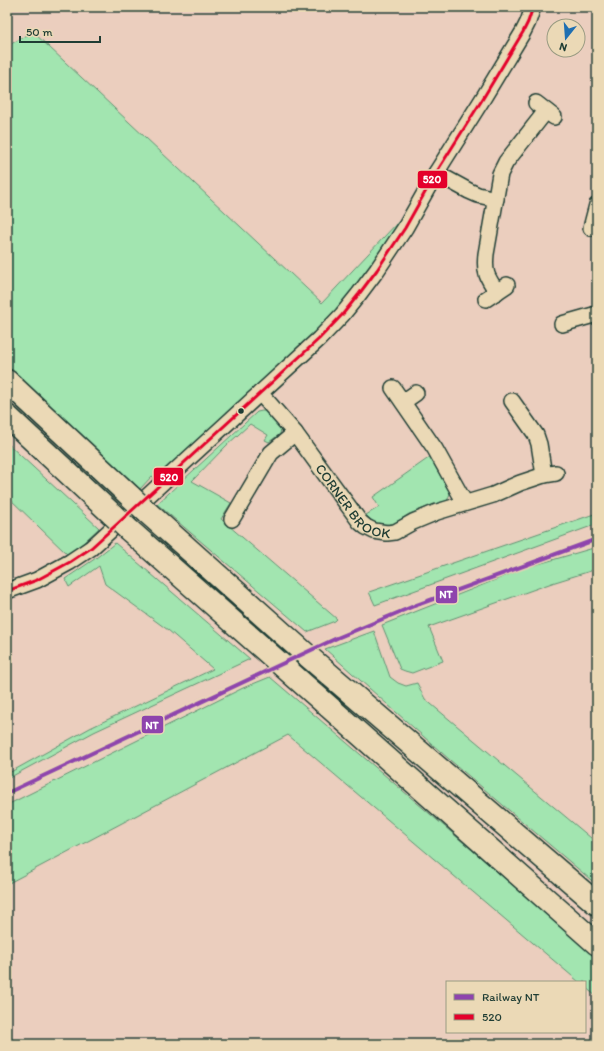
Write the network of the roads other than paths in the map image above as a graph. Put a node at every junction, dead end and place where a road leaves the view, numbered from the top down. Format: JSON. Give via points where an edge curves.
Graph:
{"nodes":[{"id":1,"x":533,"y":7,"type":"edge"},
{"id":2,"x":545,"y":111,"type":"dead end"},
{"id":3,"x":436,"y":173,"type":"junction"},
{"id":4,"x":496,"y":199,"type":"junction"},
{"id":5,"x":497,"y":292,"type":"dead end"},
{"id":6,"x":597,"y":314,"type":"edge"},
{"id":7,"x":562,"y":325,"type":"dead end"},
{"id":8,"x":7,"y":381,"type":"edge"},
{"id":9,"x":393,"y":388,"type":"dead end"},
{"id":10,"x":260,"y":393,"type":"junction"},
{"id":11,"x":416,"y":393,"type":"dead end"},
{"id":12,"x":512,"y":401,"type":"dead end"},
{"id":13,"x":403,"y":402,"type":"junction"},
{"id":14,"x":7,"y":416,"type":"edge"},
{"id":15,"x":295,"y":433,"type":"junction"},
{"id":16,"x":143,"y":501,"type":"junction"},
{"id":17,"x":465,"y":503,"type":"junction"},
{"id":18,"x":232,"y":519,"type":"dead end"},
{"id":19,"x":7,"y":591,"type":"edge"},
{"id":20,"x":597,"y":904,"type":"edge"},
{"id":21,"x":597,"y":944,"type":"edge"}],
"edges":[{"from":1,"to":3,"type":"street","via":[[523,32]]},
{"from":2,"to":4,"type":"street","via":[[506,162],[500,174]]},
{"from":3,"to":4,"type":"street","via":[[478,195]]},
{"from":3,"to":10,"type":"street","via":[[401,234],[359,294],[319,339]]},
{"from":4,"to":5,"type":"street","via":[[485,271]]},
{"from":6,"to":7,"type":"street"},
{"from":8,"to":16,"type":"highway"},
{"from":9,"to":13,"type":"street"},
{"from":10,"to":15,"type":"street","name":"CORNER BROOK"},
{"from":10,"to":16,"type":"street"},
{"from":11,"to":13,"type":"street"},
{"from":12,"to":17,"type":"street","name":"CORNER BROOK","via":[[536,435],[550,474]]},
{"from":13,"to":17,"type":"street"},
{"from":14,"to":21,"type":"highway","bridge":true,"via":[[129,530]]},
{"from":15,"to":17,"type":"street","name":"CORNER BROOK","via":[[360,522],[374,531],[387,534],[395,532],[422,518]]},
{"from":15,"to":18,"type":"street","via":[[271,453],[262,480]]},
{"from":16,"to":19,"type":"street","via":[[90,548],[70,562],[37,580]]},
{"from":16,"to":20,"type":"highway","via":[[309,657]]}]}
